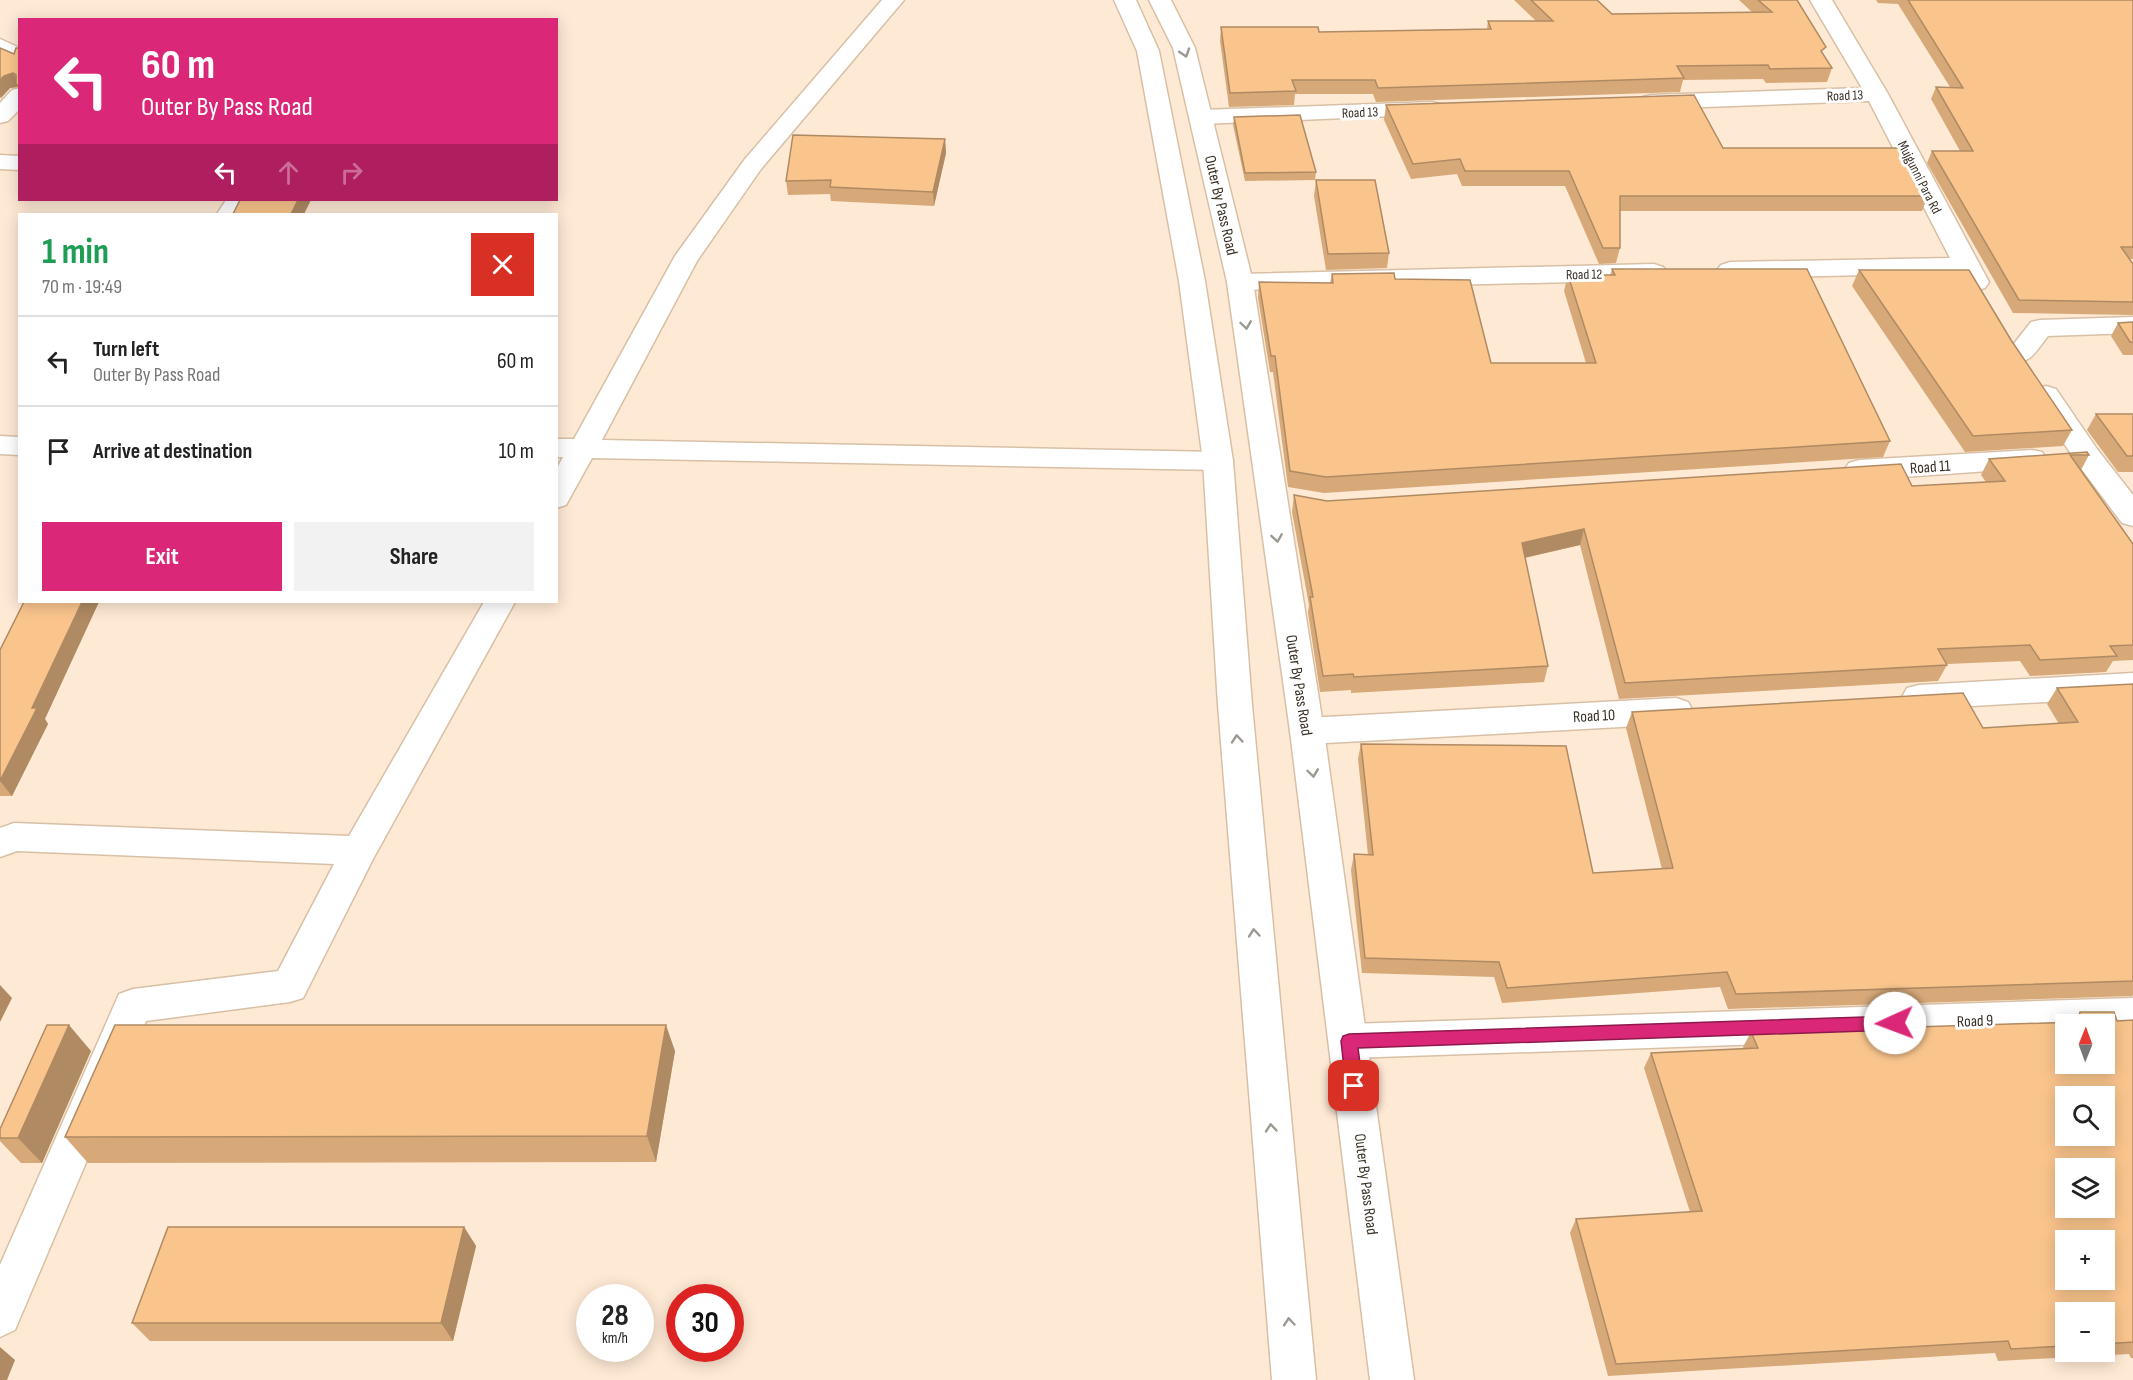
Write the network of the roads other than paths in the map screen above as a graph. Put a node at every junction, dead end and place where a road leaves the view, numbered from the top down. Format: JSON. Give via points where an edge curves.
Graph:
{"nodes":[{"id":1,"x":893,"y":0,"type":"edge"},
{"id":2,"x":1125,"y":0,"type":"edge"},
{"id":3,"x":1160,"y":0,"type":"edge"},
{"id":4,"x":1821,"y":0,"type":"edge"},
{"id":5,"x":0,"y":46,"type":"edge"},
{"id":6,"x":18,"y":57,"type":"edge"},
{"id":7,"x":1877,"y":94,"type":"junction"},
{"id":8,"x":18,"y":97,"type":"edge"},
{"id":9,"x":1628,"y":102,"type":"edge"},
{"id":10,"x":1451,"y":108,"type":"edge"},
{"id":11,"x":0,"y":116,"type":"edge"},
{"id":12,"x":1202,"y":117,"type":"junction"},
{"id":13,"x":0,"y":162,"type":"edge"},
{"id":14,"x":18,"y":163,"type":"edge"},
{"id":15,"x":1965,"y":265,"type":"junction"},
{"id":16,"x":1240,"y":282,"type":"junction"},
{"id":17,"x":1989,"y":305,"type":"edge"},
{"id":18,"x":2133,"y":325,"type":"edge"},
{"id":19,"x":0,"y":446,"type":"edge"},
{"id":20,"x":18,"y":446,"type":"edge"},
{"id":21,"x":558,"y":448,"type":"edge"},
{"id":22,"x":585,"y":448,"type":"junction"},
{"id":23,"x":2087,"y":456,"type":"junction"},
{"id":24,"x":1218,"y":460,"type":"junction"},
{"id":25,"x":1837,"y":472,"type":"edge"},
{"id":26,"x":558,"y":495,"type":"edge"},
{"id":27,"x":1271,"y":497,"type":"junction"},
{"id":28,"x":1303,"y":502,"type":"edge"},
{"id":29,"x":2133,"y":516,"type":"edge"},
{"id":30,"x":498,"y":603,"type":"edge"},
{"id":31,"x":2133,"y":685,"type":"edge"},
{"id":32,"x":1894,"y":699,"type":"edge"},
{"id":33,"x":1702,"y":709,"type":"edge"},
{"id":34,"x":1307,"y":731,"type":"junction"},
{"id":35,"x":0,"y":843,"type":"edge"},
{"id":36,"x":359,"y":852,"type":"junction"},
{"id":37,"x":2133,"y":1015,"type":"edge"},
{"id":38,"x":1349,"y":1041,"type":"junction"},
{"id":39,"x":0,"y":1315,"type":"edge"},
{"id":40,"x":1294,"y":1380,"type":"edge"},
{"id":41,"x":1392,"y":1380,"type":"edge"}],
"edges":[{"from":1,"to":22,"type":"street","via":[[753,164],[684,261]]},
{"from":2,"to":24,"type":"street","via":[[1148,51],[1192,281]]},
{"from":3,"to":12,"type":"street","name":"Outer By Pass Road","one_way":true,"via":[[1184,48]]},
{"from":4,"to":7,"type":"street","name":"Mujgunni Para Rd"},
{"from":5,"to":6,"type":"street"},
{"from":7,"to":9,"type":"street","name":"Road 13"},
{"from":7,"to":15,"type":"street","name":"Mujgunni Para Rd"},
{"from":8,"to":11,"type":"street"},
{"from":10,"to":12,"type":"street","name":"Road 13"},
{"from":12,"to":16,"type":"street","name":"Outer By Pass Road"},
{"from":13,"to":14,"type":"street"},
{"from":15,"to":16,"type":"street","name":"Road 12"},
{"from":15,"to":17,"type":"street","name":"Mujgunni Para Rd"},
{"from":16,"to":27,"type":"street","name":"Outer By Pass Road","one_way":true},
{"from":18,"to":23,"type":"street","via":[[2040,328],[2013,345]]},
{"from":19,"to":20,"type":"street"},
{"from":21,"to":22,"type":"street"},
{"from":22,"to":24,"type":"street"},
{"from":22,"to":26,"type":"street"},
{"from":23,"to":25,"type":"street","name":"Road 11"},
{"from":23,"to":29,"type":"street"},
{"from":40,"to":24,"type":"street","one_way":true,"via":[[1234,705]]},
{"from":27,"to":28,"type":"street"},
{"from":27,"to":34,"type":"street","name":"Outer By Pass Road","one_way":true},
{"from":30,"to":36,"type":"street"},
{"from":31,"to":32,"type":"street"},
{"from":33,"to":34,"type":"street","name":"Road 10"},
{"from":34,"to":38,"type":"street","name":"Outer By Pass Road","one_way":true},
{"from":35,"to":36,"type":"street","via":[[14,837]]},
{"from":36,"to":39,"type":"street","via":[[290,986],[133,1006]]},
{"from":37,"to":38,"type":"street","name":"Road 9"},
{"from":38,"to":41,"type":"street","name":"Outer By Pass Road"}]}
